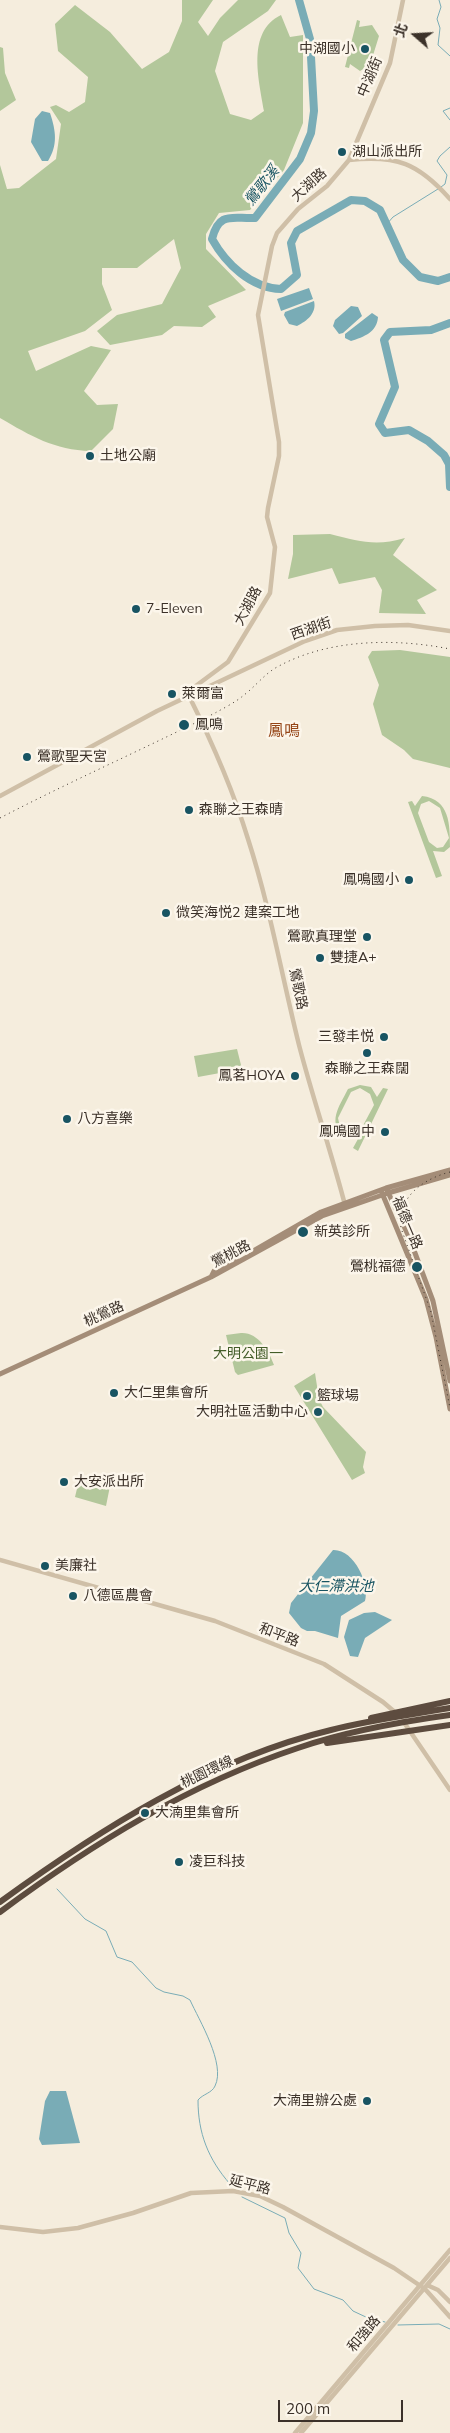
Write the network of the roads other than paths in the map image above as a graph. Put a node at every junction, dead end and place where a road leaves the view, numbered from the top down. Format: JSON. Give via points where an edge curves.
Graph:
{"nodes":[{"id":1,"x":403,"y":0,"type":"edge"},
{"id":2,"x":349,"y":160,"type":"junction"},
{"id":3,"x":449,"y":198,"type":"edge"},
{"id":4,"x":450,"y":631,"type":"edge"},
{"id":5,"x":189,"y":696,"type":"junction"},
{"id":6,"x":0,"y":796,"type":"edge"},
{"id":7,"x":450,"y":1170,"type":"edge"},
{"id":8,"x":450,"y":1175,"type":"edge"},
{"id":9,"x":384,"y":1191,"type":"junction"},
{"id":10,"x":345,"y":1205,"type":"junction"},
{"id":11,"x":211,"y":1277,"type":"joint"},
{"id":12,"x":0,"y":1374,"type":"edge"},
{"id":13,"x":450,"y":1381,"type":"edge"},
{"id":14,"x":450,"y":1409,"type":"edge"},
{"id":15,"x":0,"y":1560,"type":"edge"},
{"id":16,"x":450,"y":1700,"type":"edge"},
{"id":17,"x":450,"y":1708,"type":"edge"},
{"id":18,"x":424,"y":1712,"type":"junction"},
{"id":19,"x":450,"y":1715,"type":"edge"},
{"id":20,"x":450,"y":1725,"type":"edge"},
{"id":21,"x":298,"y":1748,"type":"junction"},
{"id":22,"x":450,"y":1790,"type":"edge"},
{"id":23,"x":0,"y":1902,"type":"edge"},
{"id":24,"x":0,"y":1912,"type":"edge"},
{"id":25,"x":0,"y":2227,"type":"edge"},
{"id":26,"x":450,"y":2250,"type":"edge"},
{"id":27,"x":450,"y":2258,"type":"edge"},
{"id":28,"x":420,"y":2285,"type":"junction"},
{"id":29,"x":426,"y":2287,"type":"junction"},
{"id":30,"x":450,"y":2302,"type":"edge"},
{"id":31,"x":450,"y":2317,"type":"edge"},
{"id":32,"x":373,"y":2344,"type":"junction"},
{"id":33,"x":295,"y":2433,"type":"edge"},
{"id":34,"x":301,"y":2433,"type":"edge"}],
"edges":[{"from":1,"to":2,"type":"street","name":"中湖街","via":[[390,63]]},
{"from":2,"to":3,"type":"street","via":[[369,158],[407,163]]},
{"from":2,"to":5,"type":"street","name":"大湖路","via":[[327,186],[298,209],[277,233],[258,315],[279,442],[267,517],[275,548],[271,583],[265,603],[228,662],[193,688]]},
{"from":4,"to":5,"type":"street","name":"西湖街","via":[[408,624],[337,630],[270,656]]},
{"from":5,"to":6,"type":"street","name":"大湖路"},
{"from":5,"to":10,"type":"street","name":"鶯歌路","via":[[248,839],[311,1092]]},
{"from":7,"to":9,"type":"main road","name":"鶯桃路"},
{"from":8,"to":9,"type":"main road","name":"鶯桃路"},
{"from":9,"to":10,"type":"main road","name":"鶯桃路"},
{"from":9,"to":13,"type":"main road","name":"福德一路","via":[[409,1237],[433,1301]]},
{"from":9,"to":14,"type":"main road","name":"福德一路","via":[[426,1300]]},
{"from":10,"to":11,"type":"main road","name":"鶯桃路","via":[[321,1212],[214,1271]]},
{"from":11,"to":12,"type":"main road","name":"桃鶯路"},
{"from":15,"to":22,"type":"street","name":"和平路","via":[[215,1621],[331,1668],[393,1710],[409,1728]]},
{"from":16,"to":18,"type":"highway"},
{"from":17,"to":18,"type":"highway","name":"桃園環線"},
{"from":18,"to":19,"type":"highway","name":"桃園環線"},
{"from":18,"to":21,"type":"highway","name":"桃園環線"},
{"from":18,"to":23,"type":"highway","name":"桃園環線","via":[[330,1730],[252,1755],[150,1805],[53,1864]]},
{"from":20,"to":21,"type":"highway"},
{"from":21,"to":24,"type":"highway","name":"桃園環線","via":[[205,1785],[154,1812],[58,1870]]},
{"from":25,"to":28,"type":"street","name":"延平路","via":[[43,2232],[78,2228],[191,2193],[233,2190],[260,2196],[283,2207]]},
{"from":26,"to":28,"type":"street","name":"和強路"},
{"from":27,"to":29,"type":"street","name":"和強路"},
{"from":28,"to":29,"type":"street","name":"延平路"},
{"from":28,"to":32,"type":"street","name":"和強路"},
{"from":29,"to":30,"type":"street","name":"延平路","via":[[438,2290]]},
{"from":29,"to":31,"type":"street","name":"延平路"},
{"from":29,"to":32,"type":"street","name":"和強路"},
{"from":32,"to":33,"type":"street","name":"和強路"},
{"from":32,"to":34,"type":"street","name":"和強路"}]}
